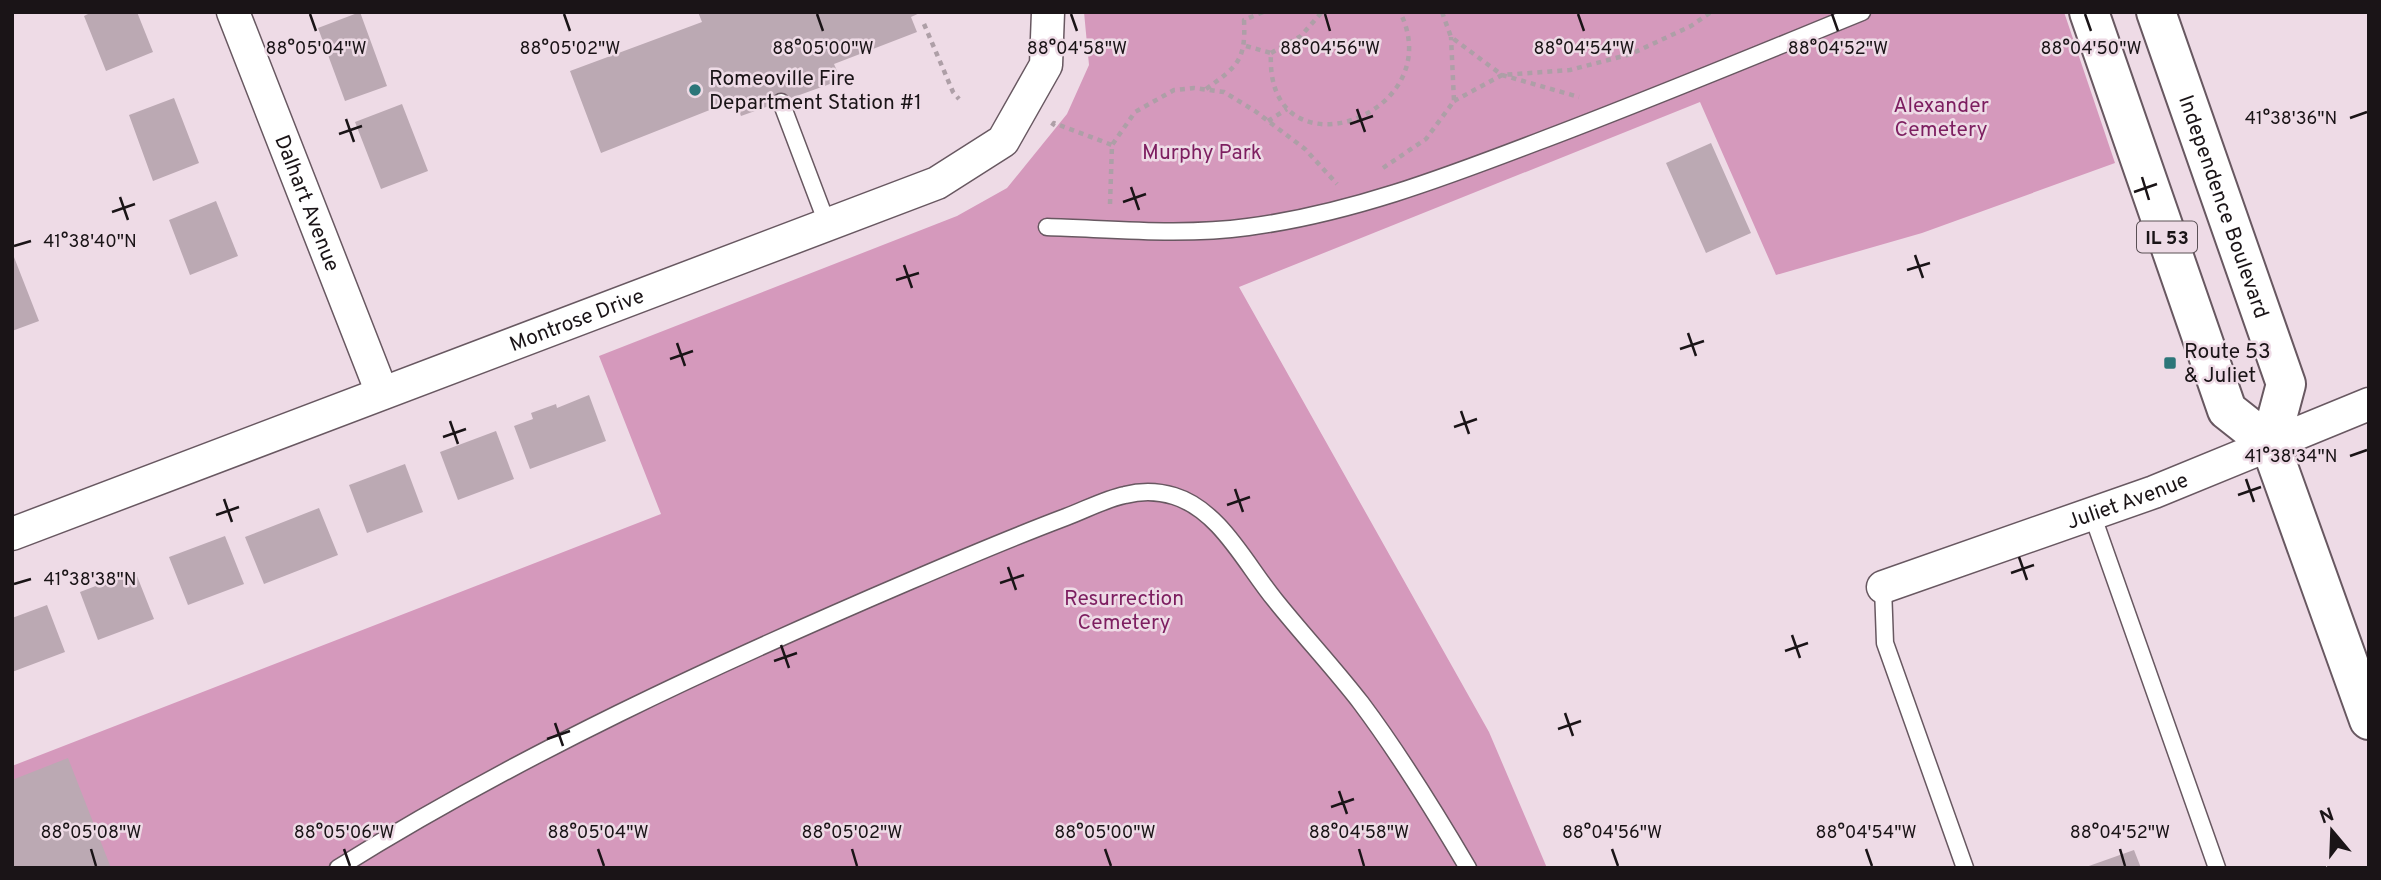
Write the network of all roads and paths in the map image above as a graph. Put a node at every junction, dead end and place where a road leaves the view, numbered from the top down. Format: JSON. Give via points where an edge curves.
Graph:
{"nodes":[{"id":1,"x":233,"y":12,"type":"edge"},
{"id":2,"x":1048,"y":12,"type":"edge"},
{"id":3,"x":1264,"y":12,"type":"edge"},
{"id":4,"x":1322,"y":12,"type":"edge"},
{"id":5,"x":1400,"y":12,"type":"edge"},
{"id":6,"x":1442,"y":12,"type":"edge"},
{"id":7,"x":1711,"y":12,"type":"edge"},
{"id":8,"x":1862,"y":12,"type":"edge"},
{"id":9,"x":2090,"y":12,"type":"edge"},
{"id":10,"x":2156,"y":12,"type":"edge"},
{"id":11,"x":924,"y":24,"type":"dead end"},
{"id":12,"x":1451,"y":37,"type":"junction"},
{"id":13,"x":1245,"y":46,"type":"junction"},
{"id":14,"x":1271,"y":53,"type":"junction"},
{"id":15,"x":1502,"y":75,"type":"junction"},
{"id":16,"x":1206,"y":89,"type":"junction"},
{"id":17,"x":959,"y":99,"type":"dead end"},
{"id":18,"x":1454,"y":101,"type":"junction"},
{"id":19,"x":781,"y":102,"type":"dead end"},
{"id":20,"x":1629,"y":107,"type":"junction"},
{"id":21,"x":1287,"y":109,"type":"junction"},
{"id":22,"x":1268,"y":121,"type":"junction"},
{"id":23,"x":1048,"y":130,"type":"dead end"},
{"id":24,"x":1112,"y":145,"type":"junction"},
{"id":25,"x":1376,"y":172,"type":"dead end"},
{"id":26,"x":1328,"y":211,"type":"junction"},
{"id":27,"x":828,"y":226,"type":"junction"},
{"id":28,"x":1046,"y":227,"type":"dead end"},
{"id":29,"x":1111,"y":229,"type":"junction"},
{"id":30,"x":382,"y":393,"type":"junction"},
{"id":31,"x":2369,"y":404,"type":"edge"},
{"id":32,"x":2270,"y":444,"type":"junction"},
{"id":33,"x":2092,"y":514,"type":"junction"},
{"id":34,"x":12,"y":534,"type":"edge"},
{"id":35,"x":1883,"y":587,"type":"joint"},
{"id":36,"x":2369,"y":720,"type":"edge"},
{"id":37,"x":338,"y":868,"type":"edge"},
{"id":38,"x":1468,"y":868,"type":"edge"},
{"id":39,"x":1965,"y":868,"type":"edge"},
{"id":40,"x":2217,"y":868,"type":"edge"}],
"edges":[{"from":1,"to":30,"type":"street","name":"Dalhart Avenue"},
{"from":2,"to":27,"type":"street","name":"Montrose Drive","via":[[1046,65],[1003,141],[937,183]]},
{"from":3,"to":13,"type":"path","via":[[1244,19]]},
{"from":4,"to":14,"type":"path","via":[[1301,36]]},
{"from":5,"to":21,"type":"path","via":[[1408,28],[1409,57],[1400,85],[1380,106],[1335,126],[1301,120]]},
{"from":6,"to":12,"type":"path"},
{"from":7,"to":15,"type":"path","via":[[1631,54],[1570,71]]},
{"from":8,"to":20,"type":"lane"},
{"from":9,"to":32,"type":"main road","number":"IL 53","via":[[2227,410]]},
{"from":10,"to":32,"type":"main road","name":"Independence Boulevard","number":"IL 53","via":[[2286,384]]},
{"from":11,"to":17,"type":"path"},
{"from":12,"to":15,"type":"path"},
{"from":12,"to":18,"type":"path"},
{"from":13,"to":14,"type":"path"},
{"from":13,"to":16,"type":"path","via":[[1231,72]]},
{"from":14,"to":21,"type":"path","via":[[1270,74]]},
{"from":15,"to":18,"type":"path"},
{"from":15,"to":20,"type":"path"},
{"from":16,"to":22,"type":"path","via":[[1224,92]]},
{"from":16,"to":24,"type":"path","via":[[1174,90],[1157,98],[1135,112]]},
{"from":18,"to":25,"type":"path","via":[[1426,139]]},
{"from":19,"to":27,"type":"lane"},
{"from":20,"to":26,"type":"lane","via":[[1428,184]]},
{"from":21,"to":22,"type":"path"},
{"from":22,"to":26,"type":"path","via":[[1305,149],[1342,190]]},
{"from":23,"to":24,"type":"path","via":[[1054,123]]},
{"from":24,"to":29,"type":"path"},
{"from":26,"to":29,"type":"lane","via":[[1247,227]]},
{"from":27,"to":30,"type":"street","name":"Montrose Drive"},
{"from":28,"to":29,"type":"lane"},
{"from":30,"to":34,"type":"street","name":"Montrose Drive"},
{"from":31,"to":32,"type":"street","name":"Juliet Avenue"},
{"from":32,"to":33,"type":"street","name":"Juliet Avenue"},
{"from":32,"to":36,"type":"main road"},
{"from":33,"to":35,"type":"street","name":"Juliet Avenue"},
{"from":33,"to":40,"type":"lane"},
{"from":35,"to":39,"type":"lane","via":[[1885,643]]},
{"from":37,"to":38,"type":"lane","via":[[516,767],[741,656],[1016,536],[1124,495],[1151,492],[1175,496],[1217,525],[1361,704]]}]}
